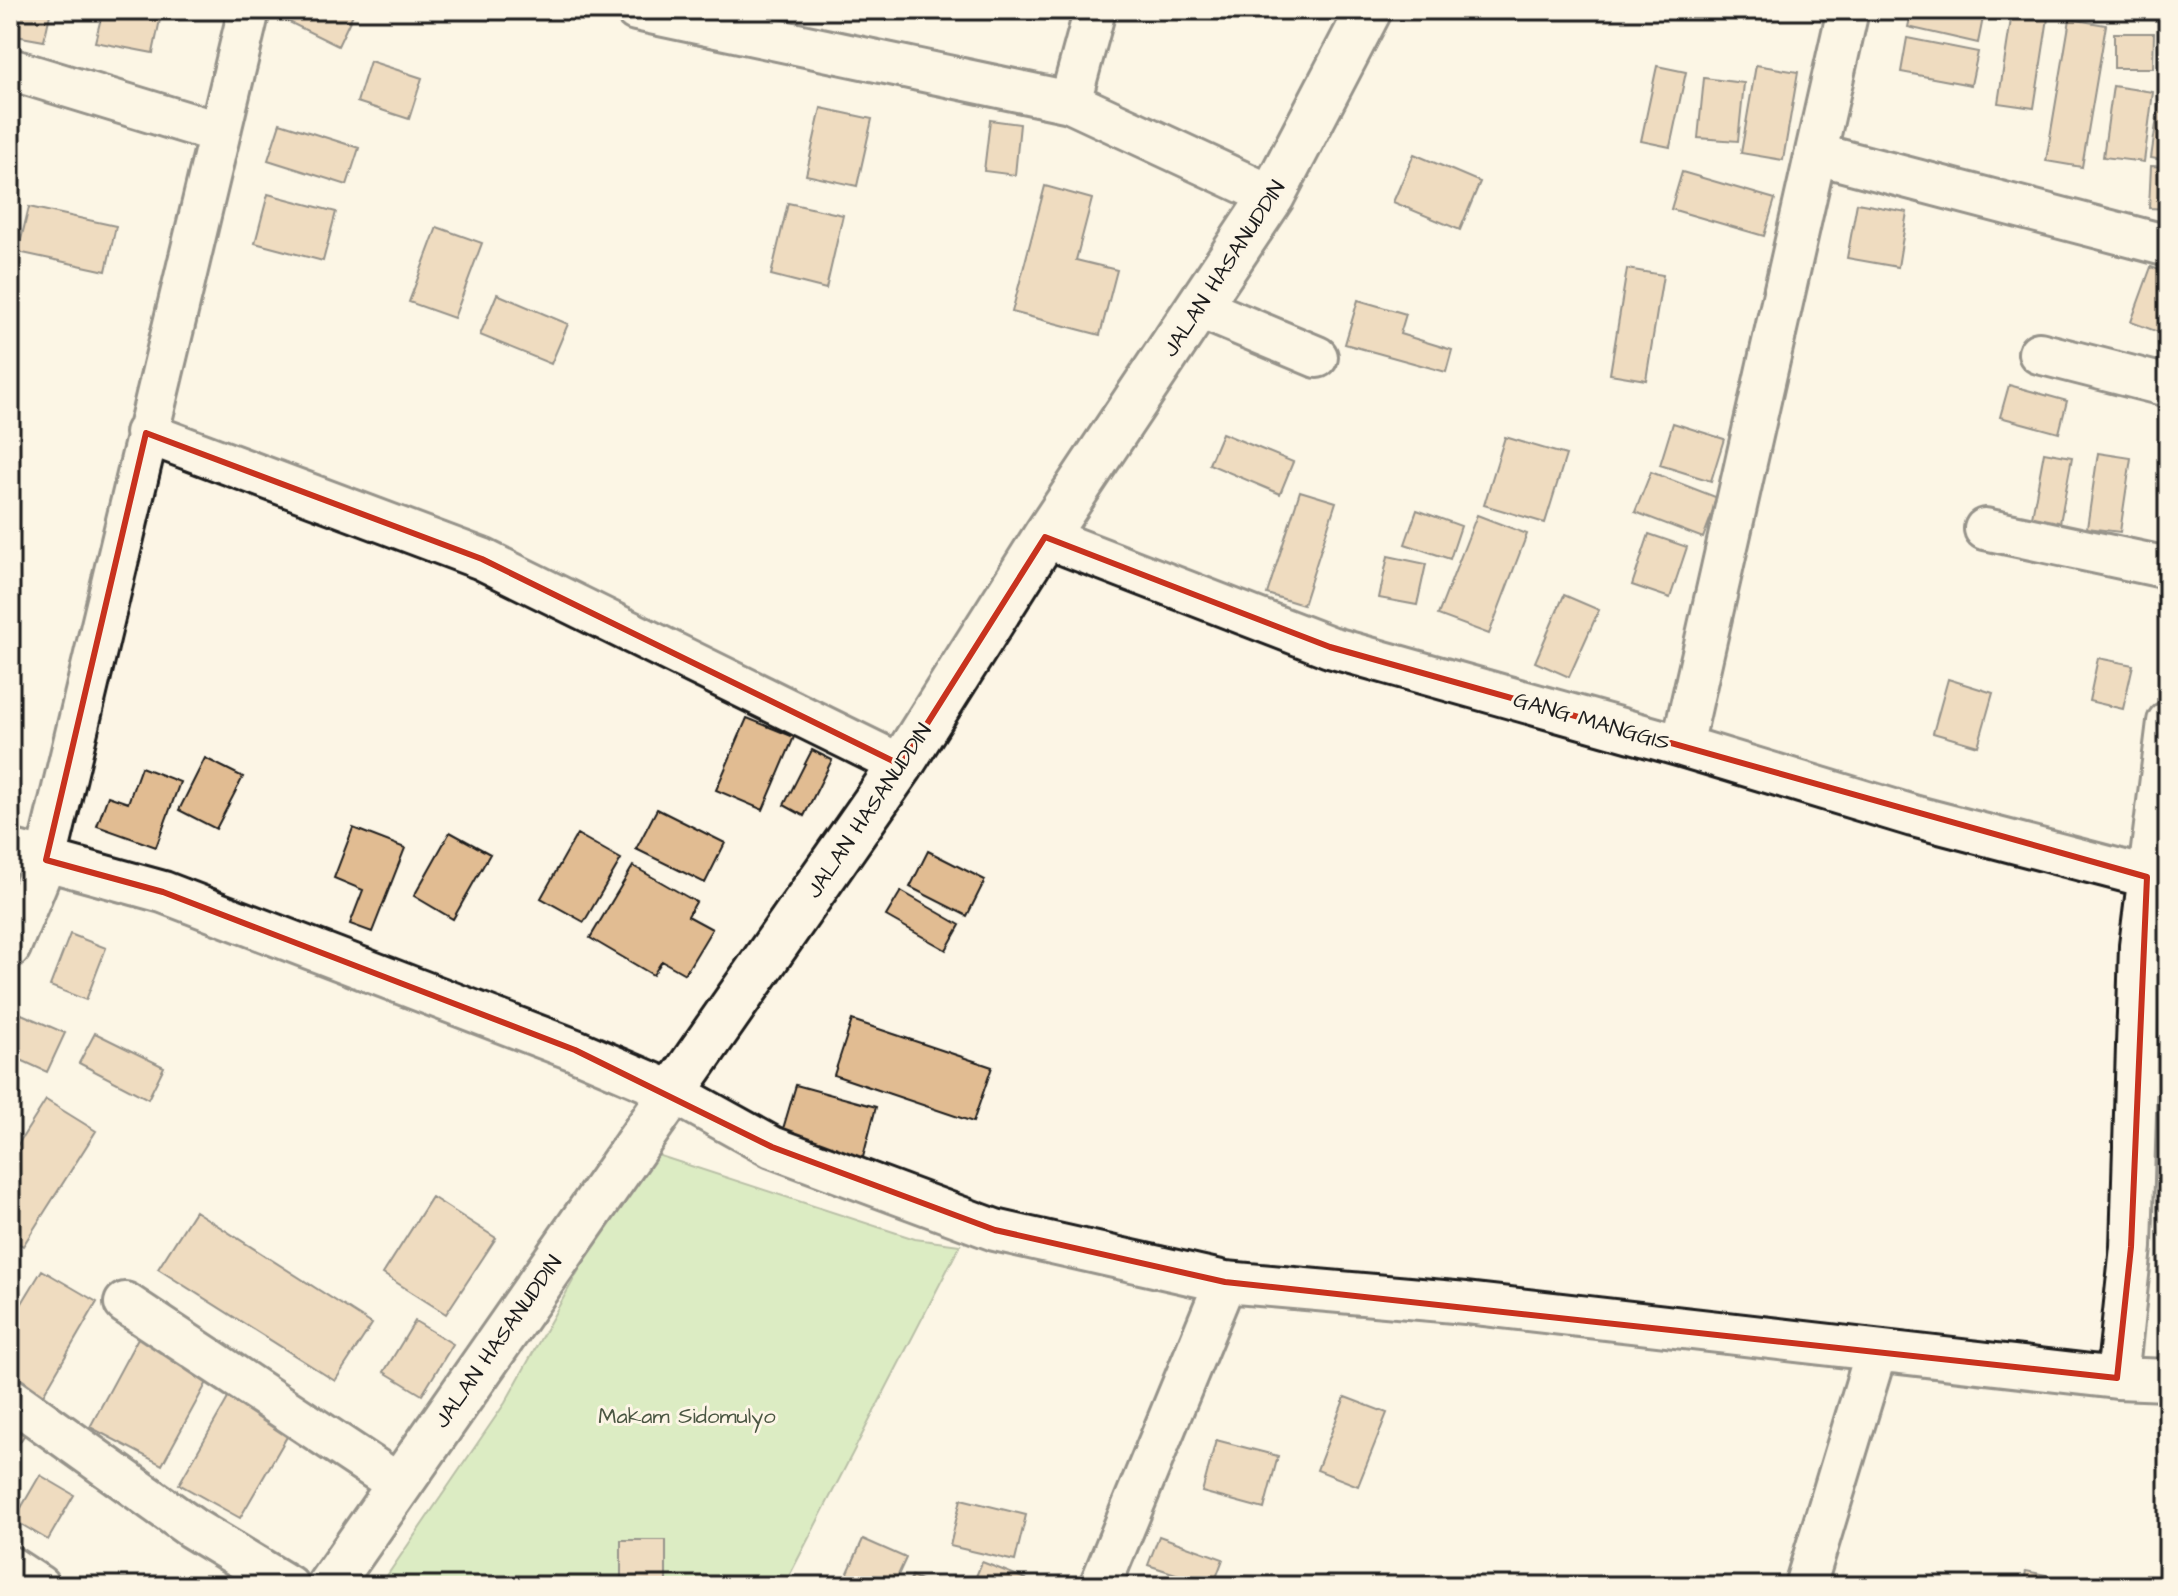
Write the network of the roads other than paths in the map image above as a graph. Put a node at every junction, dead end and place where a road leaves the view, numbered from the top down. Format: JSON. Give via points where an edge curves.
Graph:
{"nodes":[{"id":1,"x":249,"y":10,"type":"edge"},
{"id":2,"x":636,"y":10,"type":"edge"},
{"id":3,"x":1095,"y":10,"type":"edge"},
{"id":4,"x":1369,"y":10,"type":"edge"},
{"id":5,"x":1848,"y":10,"type":"edge"},
{"id":6,"x":10,"y":69,"type":"edge"},
{"id":7,"x":1070,"y":102,"type":"junction"},
{"id":8,"x":217,"y":132,"type":"junction"},
{"id":9,"x":1817,"y":154,"type":"junction"},
{"id":10,"x":1272,"y":196,"type":"junction"},
{"id":11,"x":2168,"y":246,"type":"edge"},
{"id":12,"x":1198,"y":307,"type":"junction"},
{"id":13,"x":2039,"y":353,"type":"dead end"},
{"id":14,"x":1317,"y":357,"type":"dead end"},
{"id":15,"x":2168,"y":386,"type":"edge"},
{"id":16,"x":146,"y":433,"type":"junction"},
{"id":17,"x":1985,"y":529,"type":"dead end"},
{"id":18,"x":1045,"y":537,"type":"junction"},
{"id":19,"x":2168,"y":568,"type":"edge"},
{"id":20,"x":2168,"y":722,"type":"edge"},
{"id":21,"x":1682,"y":746,"type":"junction"},
{"id":22,"x":901,"y":765,"type":"junction"},
{"id":23,"x":28,"y":855,"type":"edge"},
{"id":24,"x":2147,"y":877,"type":"junction"},
{"id":25,"x":10,"y":947,"type":"edge"},
{"id":26,"x":671,"y":1091,"type":"junction"},
{"id":27,"x":1225,"y":1282,"type":"junction"},
{"id":28,"x":125,"y":1303,"type":"dead end"},
{"id":29,"x":1876,"y":1352,"type":"junction"},
{"id":30,"x":2117,"y":1378,"type":"junction"},
{"id":31,"x":2168,"y":1380,"type":"edge"},
{"id":32,"x":10,"y":1398,"type":"edge"},
{"id":33,"x":398,"y":1484,"type":"junction"},
{"id":34,"x":10,"y":1567,"type":"edge"},
{"id":35,"x":39,"y":1586,"type":"edge"},
{"id":36,"x":288,"y":1586,"type":"edge"},
{"id":37,"x":329,"y":1586,"type":"edge"},
{"id":38,"x":1100,"y":1586,"type":"edge"},
{"id":39,"x":1805,"y":1586,"type":"edge"}],
"edges":[{"from":1,"to":8,"type":"street"},
{"from":2,"to":7,"type":"street"},
{"from":3,"to":7,"type":"street"},
{"from":4,"to":10,"type":"main road","name":"JALAN HASANUDDIN"},
{"from":5,"to":9,"type":"street"},
{"from":6,"to":8,"type":"street"},
{"from":7,"to":10,"type":"street"},
{"from":8,"to":16,"type":"street"},
{"from":9,"to":11,"type":"street"},
{"from":9,"to":21,"type":"street"},
{"from":10,"to":12,"type":"main road","name":"JALAN HASANUDDIN"},
{"from":12,"to":14,"type":"street"},
{"from":12,"to":18,"type":"main road","name":"JALAN HASANUDDIN"},
{"from":13,"to":15,"type":"street"},
{"from":16,"to":22,"type":"street","via":[[482,559]]},
{"from":16,"to":23,"type":"street"},
{"from":17,"to":19,"type":"street"},
{"from":18,"to":21,"type":"street","name":"GANG MANGGIS","via":[[1330,647]]},
{"from":18,"to":22,"type":"main road","name":"JALAN HASANUDDIN"},
{"from":20,"to":24,"type":"street"},
{"from":21,"to":24,"type":"street","name":"GANG MANGGIS","via":[[1913,816]]},
{"from":22,"to":26,"type":"main road","name":"JALAN HASANUDDIN"},
{"from":23,"to":25,"type":"street"},
{"from":23,"to":26,"type":"street","via":[[163,892]]},
{"from":24,"to":30,"type":"street","via":[[2140,946],[2131,1247]]},
{"from":26,"to":27,"type":"street","via":[[772,1147],[995,1230]]},
{"from":26,"to":33,"type":"main road","name":"JALAN HASANUDDIN"},
{"from":27,"to":29,"type":"street","via":[[1466,1303]]},
{"from":27,"to":38,"type":"street"},
{"from":28,"to":33,"type":"street"},
{"from":29,"to":30,"type":"street"},
{"from":29,"to":39,"type":"street"},
{"from":30,"to":31,"type":"street"},
{"from":32,"to":36,"type":"street","via":[[192,1528]]},
{"from":33,"to":37,"type":"main road","name":"JALAN HASANUDDIN"},
{"from":34,"to":35,"type":"street"}]}
